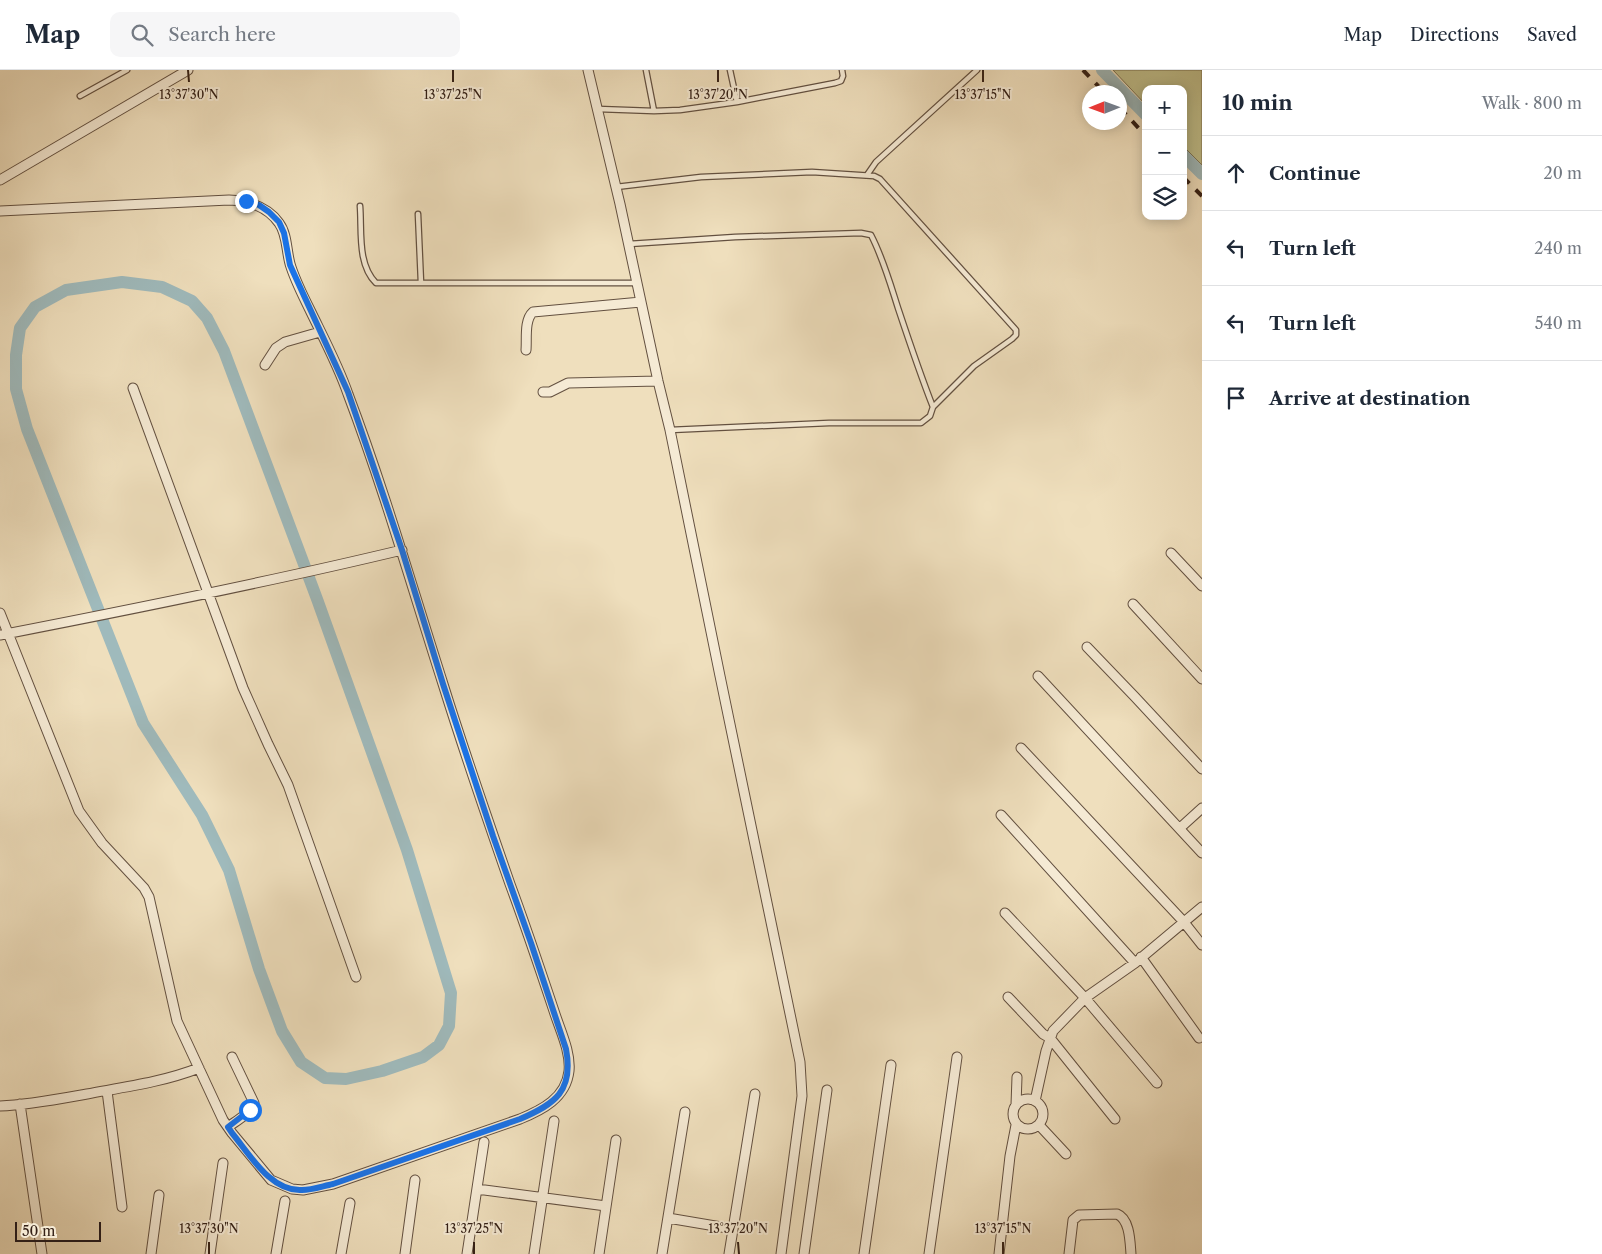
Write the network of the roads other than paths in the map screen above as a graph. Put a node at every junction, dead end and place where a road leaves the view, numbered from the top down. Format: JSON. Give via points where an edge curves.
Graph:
{"nodes":[{"id":1,"x":127,"y":70,"type":"edge"},
{"id":2,"x":188,"y":70,"type":"edge"},
{"id":3,"x":588,"y":70,"type":"edge"},
{"id":4,"x":646,"y":70,"type":"edge"},
{"id":5,"x":730,"y":70,"type":"edge"},
{"id":6,"x":842,"y":70,"type":"edge"},
{"id":7,"x":977,"y":70,"type":"edge"},
{"id":8,"x":80,"y":96,"type":"dead end"},
{"id":9,"x":737,"y":102,"type":"junction"},
{"id":10,"x":598,"y":109,"type":"junction"},
{"id":11,"x":654,"y":112,"type":"junction"},
{"id":12,"x":867,"y":175,"type":"junction"},
{"id":13,"x":0,"y":180,"type":"edge"},
{"id":14,"x":616,"y":188,"type":"junction"},
{"id":15,"x":360,"y":206,"type":"dead end"},
{"id":16,"x":0,"y":211,"type":"edge"},
{"id":17,"x":418,"y":214,"type":"dead end"},
{"id":18,"x":629,"y":244,"type":"junction"},
{"id":19,"x":421,"y":283,"type":"junction"},
{"id":20,"x":637,"y":283,"type":"junction"},
{"id":21,"x":641,"y":302,"type":"junction"},
{"id":22,"x":320,"y":332,"type":"junction"},
{"id":23,"x":526,"y":350,"type":"dead end"},
{"id":24,"x":265,"y":365,"type":"dead end"},
{"id":25,"x":658,"y":381,"type":"junction"},
{"id":26,"x":134,"y":388,"type":"dead end"},
{"id":27,"x":543,"y":392,"type":"dead end"},
{"id":28,"x":933,"y":407,"type":"junction"},
{"id":29,"x":670,"y":430,"type":"junction"},
{"id":30,"x":402,"y":550,"type":"junction"},
{"id":31,"x":1171,"y":553,"type":"dead end"},
{"id":32,"x":1202,"y":586,"type":"edge"},
{"id":33,"x":208,"y":593,"type":"junction"},
{"id":34,"x":1133,"y":604,"type":"dead end"},
{"id":35,"x":0,"y":613,"type":"edge"},
{"id":36,"x":4,"y":634,"type":"edge"},
{"id":37,"x":1087,"y":647,"type":"dead end"},
{"id":38,"x":1038,"y":676,"type":"dead end"},
{"id":39,"x":1202,"y":679,"type":"edge"},
{"id":40,"x":1020,"y":748,"type":"dead end"},
{"id":41,"x":1202,"y":769,"type":"edge"},
{"id":42,"x":1202,"y":808,"type":"edge"},
{"id":43,"x":1001,"y":815,"type":"dead end"},
{"id":44,"x":1180,"y":828,"type":"junction"},
{"id":45,"x":1202,"y":852,"type":"edge"},
{"id":46,"x":1202,"y":906,"type":"edge"},
{"id":47,"x":1004,"y":914,"type":"dead end"},
{"id":48,"x":1183,"y":921,"type":"junction"},
{"id":49,"x":1202,"y":944,"type":"edge"},
{"id":50,"x":1138,"y":960,"type":"junction"},
{"id":51,"x":356,"y":977,"type":"dead end"},
{"id":52,"x":1008,"y":997,"type":"dead end"},
{"id":53,"x":1085,"y":998,"type":"junction"},
{"id":54,"x":1050,"y":1038,"type":"junction"},
{"id":55,"x":1199,"y":1038,"type":"dead end"},
{"id":56,"x":232,"y":1057,"type":"dead end"},
{"id":57,"x":957,"y":1057,"type":"dead end"},
{"id":58,"x":891,"y":1065,"type":"dead end"},
{"id":59,"x":199,"y":1068,"type":"junction"},
{"id":60,"x":1016,"y":1077,"type":"dead end"},
{"id":61,"x":1157,"y":1082,"type":"dead end"},
{"id":62,"x":827,"y":1090,"type":"dead end"},
{"id":63,"x":107,"y":1091,"type":"junction"},
{"id":64,"x":755,"y":1094,"type":"dead end"},
{"id":65,"x":1036,"y":1101,"type":"junction"},
{"id":66,"x":20,"y":1104,"type":"junction"},
{"id":67,"x":1016,"y":1105,"type":"junction"},
{"id":68,"x":0,"y":1106,"type":"edge"},
{"id":69,"x":685,"y":1112,"type":"dead end"},
{"id":70,"x":1115,"y":1119,"type":"dead end"},
{"id":71,"x":554,"y":1121,"type":"dead end"},
{"id":72,"x":1016,"y":1125,"type":"junction"},
{"id":73,"x":1039,"y":1125,"type":"junction"},
{"id":74,"x":228,"y":1127,"type":"junction"},
{"id":75,"x":616,"y":1140,"type":"dead end"},
{"id":76,"x":484,"y":1142,"type":"dead end"},
{"id":77,"x":1066,"y":1154,"type":"dead end"},
{"id":78,"x":223,"y":1163,"type":"dead end"},
{"id":79,"x":415,"y":1180,"type":"dead end"},
{"id":80,"x":477,"y":1189,"type":"junction"},
{"id":81,"x":159,"y":1195,"type":"dead end"},
{"id":82,"x":543,"y":1198,"type":"junction"},
{"id":83,"x":286,"y":1201,"type":"dead end"},
{"id":84,"x":350,"y":1204,"type":"dead end"},
{"id":85,"x":606,"y":1206,"type":"junction"},
{"id":86,"x":122,"y":1207,"type":"dead end"},
{"id":87,"x":668,"y":1218,"type":"junction"},
{"id":88,"x":733,"y":1229,"type":"junction"},
{"id":89,"x":42,"y":1254,"type":"edge"},
{"id":90,"x":151,"y":1254,"type":"edge"},
{"id":91,"x":210,"y":1254,"type":"edge"},
{"id":92,"x":276,"y":1254,"type":"edge"},
{"id":93,"x":341,"y":1254,"type":"edge"},
{"id":94,"x":405,"y":1254,"type":"edge"},
{"id":95,"x":467,"y":1254,"type":"edge"},
{"id":96,"x":534,"y":1254,"type":"edge"},
{"id":97,"x":599,"y":1254,"type":"edge"},
{"id":98,"x":662,"y":1254,"type":"edge"},
{"id":99,"x":729,"y":1254,"type":"edge"},
{"id":100,"x":781,"y":1254,"type":"edge"},
{"id":101,"x":804,"y":1254,"type":"edge"},
{"id":102,"x":864,"y":1254,"type":"edge"},
{"id":103,"x":929,"y":1254,"type":"edge"},
{"id":104,"x":999,"y":1254,"type":"edge"},
{"id":105,"x":1069,"y":1254,"type":"edge"},
{"id":106,"x":1131,"y":1254,"type":"edge"}],
"edges":[{"from":1,"to":8,"type":"lane"},
{"from":2,"to":13,"type":"street"},
{"from":3,"to":10,"type":"street"},
{"from":4,"to":11,"type":"lane"},
{"from":5,"to":9,"type":"lane"},
{"from":6,"to":9,"type":"lane","via":[[844,76],[835,83]]},
{"from":7,"to":12,"type":"lane","via":[[876,162]]},
{"from":9,"to":11,"type":"lane"},
{"from":10,"to":11,"type":"lane"},
{"from":10,"to":14,"type":"street"},
{"from":12,"to":14,"type":"lane","via":[[812,172],[701,177]]},
{"from":12,"to":28,"type":"lane","via":[[880,179],[1016,330],[1012,339],[974,366]]},
{"from":14,"to":18,"type":"street"},
{"from":15,"to":19,"type":"lane","via":[[364,264],[369,276],[376,283]]},
{"from":16,"to":22,"type":"street","via":[[229,200],[259,205],[279,222],[290,265]]},
{"from":17,"to":19,"type":"lane"},
{"from":18,"to":20,"type":"street"},
{"from":18,"to":28,"type":"lane","via":[[735,237],[871,235]]},
{"from":19,"to":20,"type":"lane"},
{"from":20,"to":21,"type":"street"},
{"from":21,"to":23,"type":"street","via":[[533,312],[527,326]]},
{"from":21,"to":25,"type":"street"},
{"from":22,"to":24,"type":"street","via":[[285,342],[276,348]]},
{"from":22,"to":30,"type":"street","via":[[348,392]]},
{"from":25,"to":27,"type":"street","via":[[568,383]]},
{"from":25,"to":29,"type":"street"},
{"from":26,"to":33,"type":"street"},
{"from":28,"to":29,"type":"lane","via":[[930,416],[921,423],[829,423]]},
{"from":29,"to":100,"type":"street","via":[[800,1062],[802,1096]]},
{"from":30,"to":33,"type":"street"},
{"from":30,"to":74,"type":"street","via":[[443,684],[566,1049],[569,1072],[566,1083],[551,1103],[540,1111],[333,1184],[303,1190],[271,1180]]},
{"from":31,"to":32,"type":"street"},
{"from":33,"to":36,"type":"street"},
{"from":33,"to":51,"type":"street","via":[[243,688],[288,785]]},
{"from":34,"to":39,"type":"street"},
{"from":35,"to":36,"type":"street"},
{"from":36,"to":59,"type":"street","via":[[79,811],[149,897],[177,1021]]},
{"from":37,"to":41,"type":"street"},
{"from":38,"to":44,"type":"street"},
{"from":40,"to":48,"type":"street"},
{"from":42,"to":44,"type":"street"},
{"from":43,"to":50,"type":"street"},
{"from":44,"to":45,"type":"street"},
{"from":46,"to":48,"type":"street"},
{"from":47,"to":53,"type":"street"},
{"from":48,"to":49,"type":"street"},
{"from":48,"to":50,"type":"street"},
{"from":50,"to":53,"type":"street"},
{"from":50,"to":55,"type":"street"},
{"from":52,"to":54,"type":"street"},
{"from":53,"to":54,"type":"street"},
{"from":53,"to":61,"type":"street"},
{"from":54,"to":65,"type":"street"},
{"from":54,"to":70,"type":"street"},
{"from":56,"to":74,"type":"street","via":[[254,1103]]},
{"from":57,"to":103,"type":"street"},
{"from":58,"to":102,"type":"street"},
{"from":59,"to":63,"type":"street","via":[[151,1083]]},
{"from":59,"to":74,"type":"street"},
{"from":60,"to":67,"type":"street"},
{"from":62,"to":101,"type":"street"},
{"from":63,"to":66,"type":"street"},
{"from":63,"to":86,"type":"street"},
{"from":64,"to":88,"type":"street"},
{"from":65,"to":67,"type":"street","via":[[1026,1099]]},
{"from":65,"to":73,"type":"street","via":[[1043,1113]]},
{"from":66,"to":68,"type":"street"},
{"from":66,"to":89,"type":"street"},
{"from":67,"to":72,"type":"street","via":[[1012,1116]]},
{"from":69,"to":87,"type":"street"},
{"from":71,"to":82,"type":"street"},
{"from":72,"to":73,"type":"street","via":[[1030,1130]]},
{"from":72,"to":104,"type":"street"},
{"from":73,"to":77,"type":"street"},
{"from":75,"to":85,"type":"street"},
{"from":76,"to":80,"type":"street"},
{"from":78,"to":91,"type":"street"},
{"from":79,"to":94,"type":"street"},
{"from":80,"to":82,"type":"street"},
{"from":80,"to":95,"type":"street"},
{"from":81,"to":90,"type":"street"},
{"from":82,"to":85,"type":"street"},
{"from":82,"to":96,"type":"street"},
{"from":83,"to":92,"type":"street"},
{"from":84,"to":93,"type":"street"},
{"from":85,"to":97,"type":"street"},
{"from":87,"to":88,"type":"street"},
{"from":87,"to":98,"type":"street"},
{"from":88,"to":99,"type":"street"},
{"from":105,"to":106,"type":"street","via":[[1073,1220],[1079,1215],[1117,1214],[1122,1216],[1129,1232]]}]}
